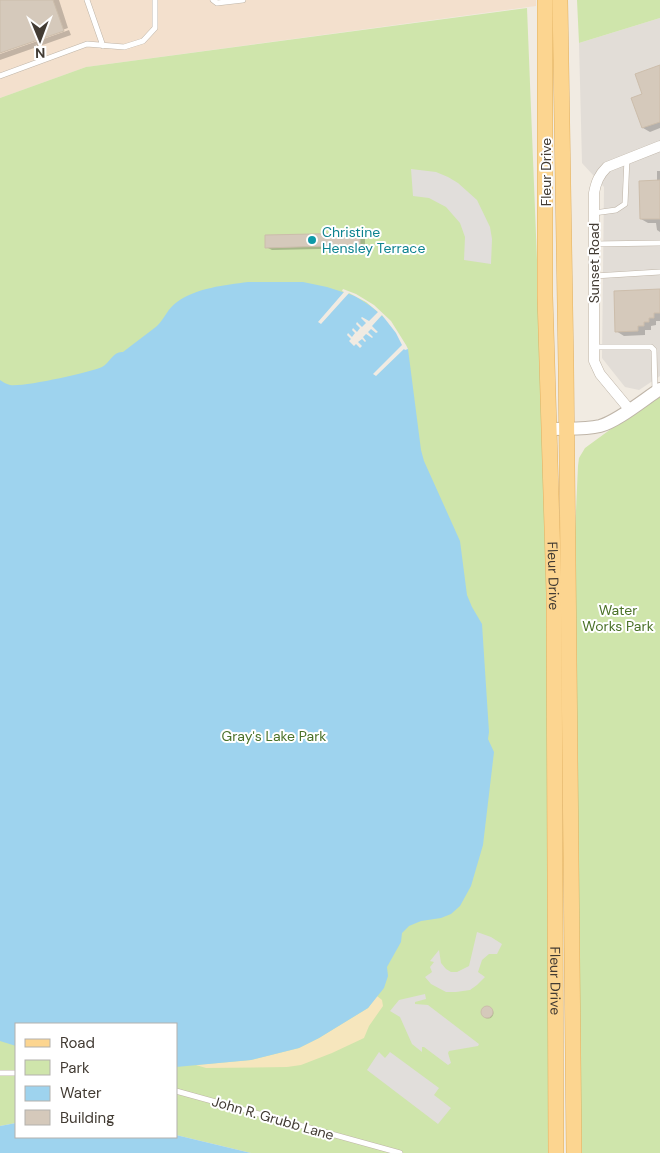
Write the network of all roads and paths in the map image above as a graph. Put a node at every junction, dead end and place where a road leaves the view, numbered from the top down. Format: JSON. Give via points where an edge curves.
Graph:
{"nodes":[{"id":1,"x":87,"y":0,"type":"edge"},
{"id":2,"x":155,"y":0,"type":"edge"},
{"id":3,"x":213,"y":0,"type":"edge"},
{"id":4,"x":243,"y":0,"type":"edge"},
{"id":5,"x":545,"y":0,"type":"edge"},
{"id":6,"x":560,"y":0,"type":"edge"},
{"id":7,"x":103,"y":46,"type":"junction"},
{"id":8,"x":0,"y":76,"type":"edge"},
{"id":9,"x":553,"y":80,"type":"junction"},
{"id":10,"x":660,"y":146,"type":"edge"},
{"id":11,"x":627,"y":158,"type":"junction"},
{"id":12,"x":594,"y":213,"type":"junction"},
{"id":13,"x":660,"y":243,"type":"edge"},
{"id":14,"x":594,"y":244,"type":"junction"},
{"id":15,"x":660,"y":272,"type":"edge"},
{"id":16,"x":594,"y":276,"type":"junction"},
{"id":17,"x":594,"y":347,"type":"junction"},
{"id":18,"x":658,"y":391,"type":"edge"},
{"id":19,"x":629,"y":409,"type":"junction"},
{"id":20,"x":567,"y":428,"type":"junction"},
{"id":21,"x":549,"y":429,"type":"junction"},
{"id":22,"x":0,"y":1073,"type":"edge"},
{"id":23,"x":15,"y":1073,"type":"edge"},
{"id":24,"x":178,"y":1092,"type":"edge"},
{"id":25,"x":400,"y":1153,"type":"edge"},
{"id":26,"x":556,"y":1153,"type":"edge"},
{"id":27,"x":574,"y":1153,"type":"edge"}],
"edges":[{"from":1,"to":7,"type":"lane"},
{"from":2,"to":7,"type":"lane","via":[[155,28],[143,40],[124,47]]},
{"from":3,"to":4,"type":"lane","via":[[216,3]]},
{"from":5,"to":9,"type":"main road","name":"Fleur Drive"},
{"from":6,"to":9,"type":"main road","name":"Fleur Drive"},
{"from":7,"to":8,"type":"lane","via":[[87,44]]},
{"from":9,"to":20,"type":"main road","name":"Fleur Drive"},
{"from":9,"to":21,"type":"main road","name":"Fleur Drive","via":[[545,296]]},
{"from":10,"to":11,"type":"street","name":"Sunset Road"},
{"from":11,"to":12,"type":"street","name":"Sunset Road","via":[[607,166],[600,173],[594,193]]},
{"from":11,"to":12,"type":"lane","via":[[626,204],[616,210]]},
{"from":12,"to":14,"type":"street","name":"Sunset Road"},
{"from":13,"to":14,"type":"lane"},
{"from":14,"to":16,"type":"street","name":"Sunset Road"},
{"from":15,"to":16,"type":"lane"},
{"from":16,"to":17,"type":"street","name":"Sunset Road"},
{"from":17,"to":18,"type":"lane","via":[[652,346]]},
{"from":17,"to":19,"type":"street","name":"Sunset Road","via":[[597,369]]},
{"from":18,"to":19,"type":"street"},
{"from":19,"to":20,"type":"street","via":[[600,426]]},
{"from":20,"to":21,"type":"street"},
{"from":20,"to":27,"type":"main road","name":"Fleur Drive"},
{"from":21,"to":26,"type":"main road","name":"Fleur Drive","via":[[554,593]]},
{"from":22,"to":23,"type":"lane"},
{"from":24,"to":25,"type":"lane","name":"John R. Grubb Lane"}]}
